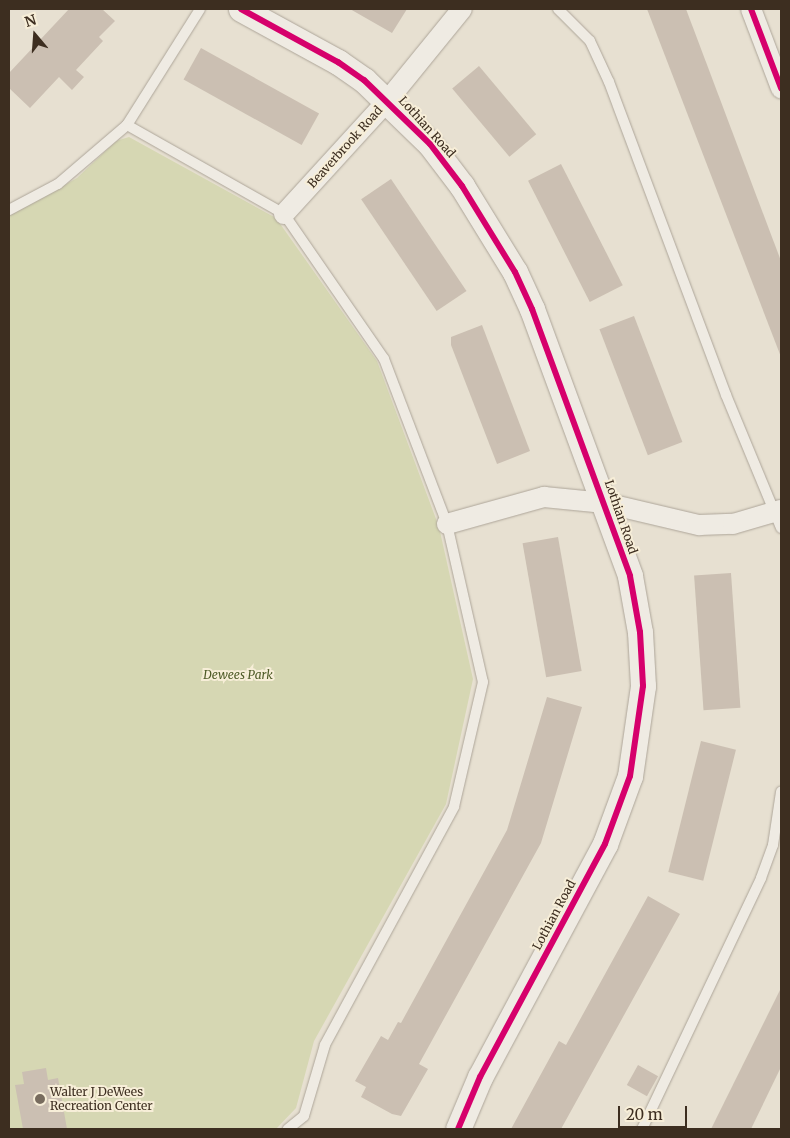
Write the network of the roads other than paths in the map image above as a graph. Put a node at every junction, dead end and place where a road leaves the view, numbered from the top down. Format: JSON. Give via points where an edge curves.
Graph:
{"nodes":[{"id":1,"x":200,"y":9,"type":"edge"},
{"id":2,"x":241,"y":9,"type":"edge"},
{"id":3,"x":462,"y":9,"type":"edge"},
{"id":4,"x":558,"y":9,"type":"edge"},
{"id":5,"x":751,"y":9,"type":"edge"},
{"id":6,"x":781,"y":88,"type":"edge"},
{"id":7,"x":388,"y":100,"type":"junction"},
{"id":8,"x":127,"y":125,"type":"junction"},
{"id":9,"x":9,"y":210,"type":"edge"},
{"id":10,"x":284,"y":214,"type":"junction"},
{"id":11,"x":605,"y":503,"type":"junction"},
{"id":12,"x":779,"y":517,"type":"edge"},
{"id":13,"x":447,"y":524,"type":"junction"},
{"id":14,"x":781,"y":792,"type":"edge"},
{"id":15,"x":288,"y":1129,"type":"edge"},
{"id":16,"x":458,"y":1129,"type":"edge"},
{"id":17,"x":642,"y":1129,"type":"edge"}],
"edges":[{"from":1,"to":8,"type":"lane"},
{"from":2,"to":7,"type":"street","name":"Lothian Road","via":[[338,62]]},
{"from":3,"to":7,"type":"street","name":"Beaverbrook Road"},
{"from":4,"to":12,"type":"lane","via":[[590,41],[609,82],[726,395]]},
{"from":5,"to":6,"type":"street"},
{"from":7,"to":10,"type":"street","name":"Beaverbrook Road"},
{"from":7,"to":11,"type":"street","name":"Lothian Road","via":[[430,144],[462,186],[515,272]]},
{"from":8,"to":9,"type":"lane","via":[[58,184]]},
{"from":8,"to":10,"type":"lane"},
{"from":10,"to":13,"type":"lane","via":[[384,359]]},
{"from":11,"to":12,"type":"street","via":[[699,525]]},
{"from":11,"to":13,"type":"street","via":[[544,496]]},
{"from":11,"to":16,"type":"street","name":"Lothian Road","via":[[630,576],[640,632],[643,686],[630,776],[605,844],[480,1077]]},
{"from":13,"to":15,"type":"lane","via":[[483,682],[454,807],[325,1044],[304,1116]]},
{"from":14,"to":17,"type":"lane","via":[[773,845],[761,878]]}]}
